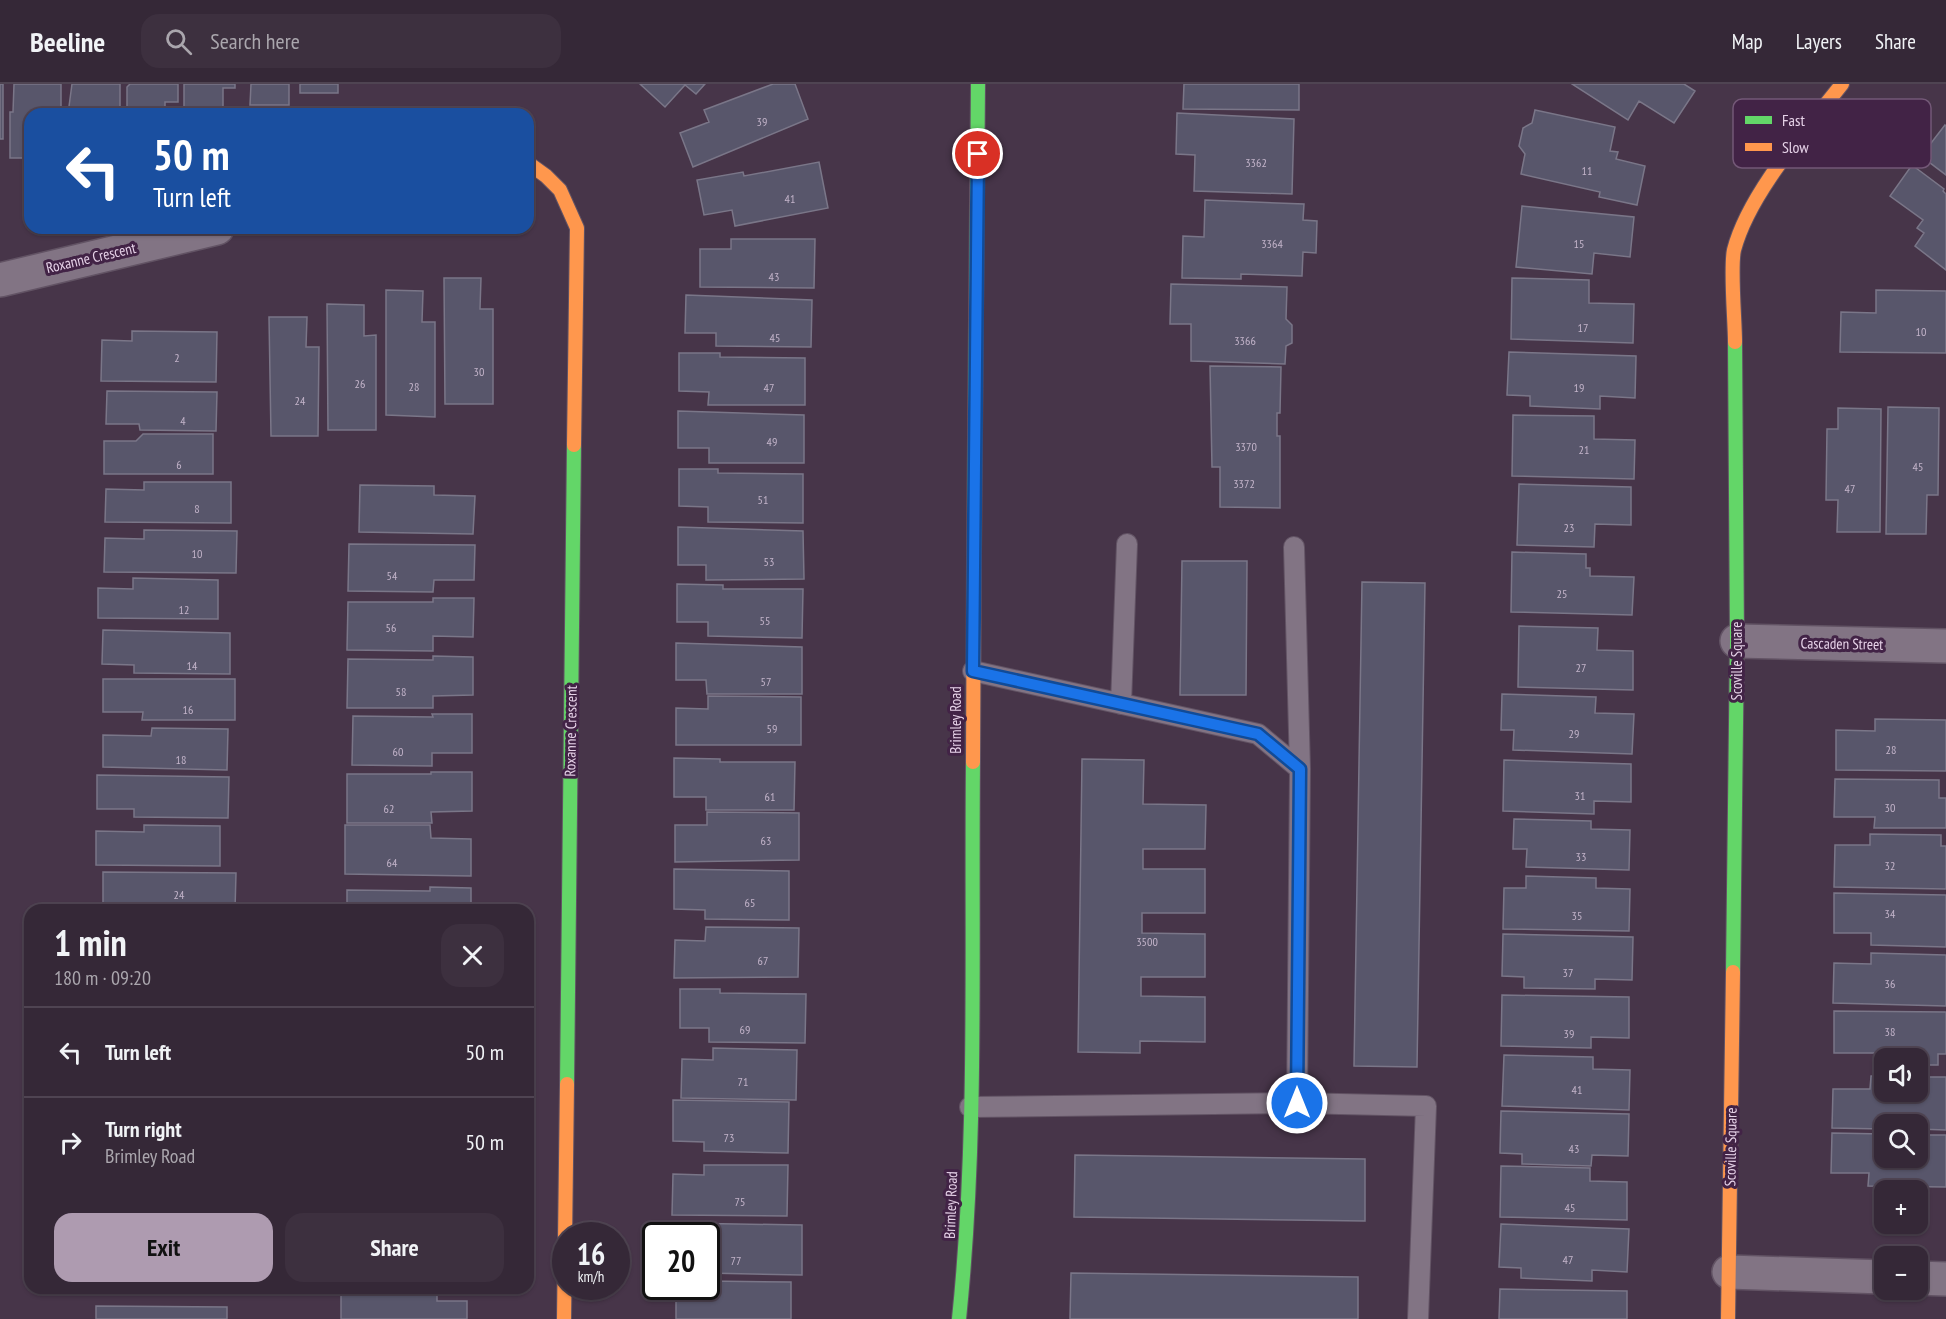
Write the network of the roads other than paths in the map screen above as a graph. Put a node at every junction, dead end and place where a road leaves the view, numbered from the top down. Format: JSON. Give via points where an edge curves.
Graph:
{"nodes":[{"id":1,"x":978,"y":84,"type":"edge"},
{"id":2,"x":1842,"y":84,"type":"edge"},
{"id":3,"x":1830,"y":99,"type":"edge"},
{"id":4,"x":534,"y":166,"type":"edge"},
{"id":5,"x":1777,"y":168,"type":"edge"},
{"id":6,"x":191,"y":234,"type":"edge"},
{"id":7,"x":0,"y":279,"type":"edge"},
{"id":8,"x":1126,"y":544,"type":"dead end"},
{"id":9,"x":1294,"y":546,"type":"dead end"},
{"id":10,"x":1737,"y":641,"type":"junction"},
{"id":11,"x":1946,"y":646,"type":"edge"},
{"id":12,"x":973,"y":671,"type":"junction"},
{"id":13,"x":1121,"y":704,"type":"junction"},
{"id":14,"x":1300,"y":769,"type":"junction"},
{"id":15,"x":1297,"y":1103,"type":"junction"},
{"id":16,"x":970,"y":1107,"type":"junction"},
{"id":17,"x":1729,"y":1272,"type":"junction"},
{"id":18,"x":1874,"y":1277,"type":"edge"},
{"id":19,"x":1928,"y":1278,"type":"edge"},
{"id":20,"x":1946,"y":1279,"type":"edge"},
{"id":21,"x":564,"y":1319,"type":"edge"},
{"id":22,"x":959,"y":1319,"type":"edge"},
{"id":23,"x":1418,"y":1319,"type":"edge"},
{"id":24,"x":1728,"y":1319,"type":"edge"}],
"edges":[{"from":1,"to":12,"type":"street","name":"Brimley Road"},
{"from":2,"to":3,"type":"street","name":"Scoville Square"},
{"from":4,"to":21,"type":"street","name":"Roxanne Crescent","via":[[546,172],[568,200],[577,228]]},
{"from":5,"to":10,"type":"street","name":"Scoville Square","via":[[1762,190],[1734,251]]},
{"from":6,"to":7,"type":"street","name":"Roxanne Crescent"},
{"from":8,"to":13,"type":"lane"},
{"from":9,"to":14,"type":"lane"},
{"from":10,"to":11,"type":"street","name":"Cascaden Street"},
{"from":10,"to":17,"type":"street","name":"Scoville Square"},
{"from":12,"to":13,"type":"lane"},
{"from":12,"to":16,"type":"street","name":"Brimley Road"},
{"from":13,"to":14,"type":"lane","via":[[1258,734]]},
{"from":14,"to":15,"type":"lane"},
{"from":15,"to":16,"type":"lane"},
{"from":15,"to":23,"type":"lane","via":[[1426,1106]]},
{"from":16,"to":22,"type":"street","name":"Brimley Road","via":[[966,1251]]},
{"from":17,"to":18,"type":"street"},
{"from":17,"to":24,"type":"street","name":"Scoville Square"},
{"from":19,"to":20,"type":"street"}]}
